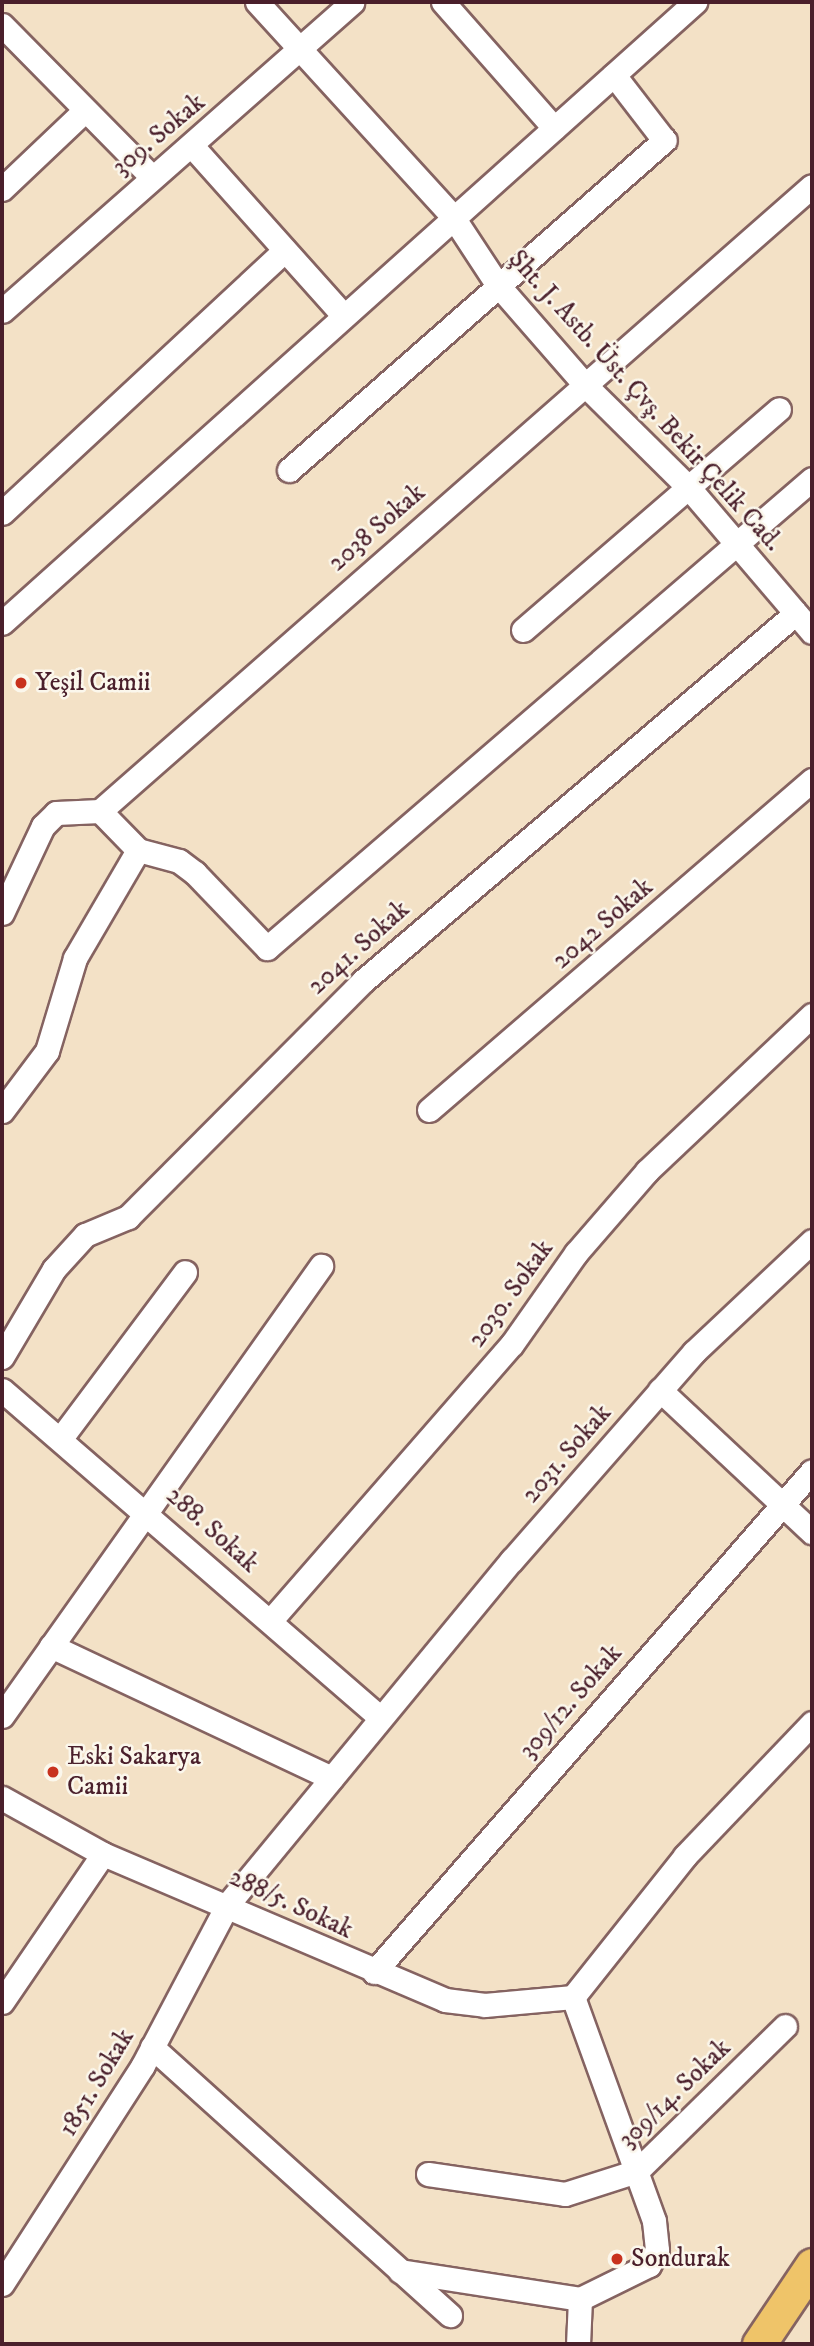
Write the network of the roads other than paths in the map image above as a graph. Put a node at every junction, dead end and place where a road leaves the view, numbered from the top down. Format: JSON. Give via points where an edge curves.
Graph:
{"nodes":[{"id":1,"x":257,"y":2,"type":"edge"},
{"id":2,"x":352,"y":2,"type":"edge"},
{"id":3,"x":443,"y":2,"type":"edge"},
{"id":4,"x":695,"y":2,"type":"edge"},
{"id":5,"x":2,"y":25,"type":"edge"},
{"id":6,"x":300,"y":48,"type":"junction"},
{"id":7,"x":614,"y":75,"type":"junction"},
{"id":8,"x":83,"y":112,"type":"junction"},
{"id":9,"x":554,"y":128,"type":"junction"},
{"id":10,"x":192,"y":146,"type":"junction"},
{"id":11,"x":152,"y":177,"type":"junction"},
{"id":12,"x":812,"y":186,"type":"edge"},
{"id":13,"x":2,"y":189,"type":"edge"},
{"id":14,"x":453,"y":218,"type":"junction"},
{"id":15,"x":285,"y":250,"type":"junction"},
{"id":16,"x":497,"y":284,"type":"junction"},
{"id":17,"x":2,"y":311,"type":"edge"},
{"id":18,"x":344,"y":316,"type":"junction"},
{"id":19,"x":585,"y":385,"type":"junction"},
{"id":20,"x":779,"y":409,"type":"dead end"},
{"id":21,"x":289,"y":470,"type":"dead end"},
{"id":22,"x":812,"y":479,"type":"edge"},
{"id":23,"x":689,"y":488,"type":"junction"},
{"id":24,"x":2,"y":513,"type":"edge"},
{"id":25,"x":736,"y":543,"type":"junction"},
{"id":26,"x":796,"y":612,"type":"junction"},
{"id":27,"x":2,"y":623,"type":"edge"},
{"id":28,"x":523,"y":630,"type":"dead end"},
{"id":29,"x":812,"y":632,"type":"edge"},
{"id":30,"x":812,"y":780,"type":"edge"},
{"id":31,"x":100,"y":811,"type":"junction"},
{"id":32,"x":138,"y":850,"type":"junction"},
{"id":33,"x":2,"y":914,"type":"edge"},
{"id":34,"x":812,"y":1015,"type":"edge"},
{"id":35,"x":429,"y":1110,"type":"dead end"},
{"id":36,"x":2,"y":1111,"type":"edge"},
{"id":37,"x":812,"y":1241,"type":"edge"},
{"id":38,"x":321,"y":1266,"type":"dead end"},
{"id":39,"x":185,"y":1272,"type":"dead end"},
{"id":40,"x":2,"y":1357,"type":"edge"},
{"id":41,"x":2,"y":1390,"type":"edge"},
{"id":42,"x":660,"y":1390,"type":"junction"},
{"id":43,"x":61,"y":1438,"type":"junction"},
{"id":44,"x":812,"y":1471,"type":"edge"},
{"id":45,"x":781,"y":1500,"type":"junction"},
{"id":46,"x":147,"y":1510,"type":"junction"},
{"id":47,"x":812,"y":1532,"type":"edge"},
{"id":48,"x":271,"y":1620,"type":"junction"},
{"id":49,"x":51,"y":1646,"type":"junction"},
{"id":50,"x":2,"y":1716,"type":"edge"},
{"id":51,"x":380,"y":1717,"type":"junction"},
{"id":52,"x":812,"y":1723,"type":"edge"},
{"id":53,"x":332,"y":1778,"type":"junction"},
{"id":54,"x":2,"y":1798,"type":"edge"},
{"id":55,"x":103,"y":1854,"type":"junction"},
{"id":56,"x":229,"y":1904,"type":"junction"},
{"id":57,"x":374,"y":1972,"type":"junction"},
{"id":58,"x":573,"y":1997,"type":"junction"},
{"id":59,"x":2,"y":2002,"type":"edge"},
{"id":60,"x":785,"y":2026,"type":"dead end"},
{"id":61,"x":152,"y":2047,"type":"junction"},
{"id":62,"x":637,"y":2171,"type":"junction"},
{"id":63,"x":428,"y":2174,"type":"dead end"},
{"id":64,"x":812,"y":2265,"type":"edge"},
{"id":65,"x":400,"y":2271,"type":"junction"},
{"id":66,"x":2,"y":2284,"type":"edge"},
{"id":67,"x":580,"y":2299,"type":"junction"},
{"id":68,"x":450,"y":2315,"type":"dead end"},
{"id":69,"x":578,"y":2344,"type":"edge"},
{"id":70,"x":760,"y":2344,"type":"edge"}],
"edges":[{"from":1,"to":6,"type":"street","name":"Şht. J. Astb. Üst. Çvş. Bekir Çelik Cad."},
{"from":2,"to":6,"type":"street","name":"309. Sokak"},
{"from":3,"to":9,"type":"street"},
{"from":4,"to":7,"type":"street"},
{"from":5,"to":8,"type":"street"},
{"from":6,"to":10,"type":"street","name":"309. Sokak"},
{"from":6,"to":14,"type":"street","name":"Şht. J. Astb. Üst. Çvş. Bekir Çelik Cad."},
{"from":7,"to":9,"type":"street"},
{"from":7,"to":16,"type":"street","via":[[664,140]]},
{"from":8,"to":11,"type":"street"},
{"from":8,"to":13,"type":"street"},
{"from":9,"to":14,"type":"street"},
{"from":10,"to":11,"type":"street","name":"309. Sokak"},
{"from":10,"to":15,"type":"street"},
{"from":11,"to":17,"type":"street","name":"309. Sokak"},
{"from":12,"to":19,"type":"street","name":"2038 Sokak"},
{"from":14,"to":16,"type":"street","name":"Şht. J. Astb. Üst. Çvş. Bekir Çelik Cad."},
{"from":14,"to":18,"type":"street"},
{"from":15,"to":18,"type":"street"},
{"from":15,"to":24,"type":"street"},
{"from":16,"to":19,"type":"street","name":"Şht. J. Astb. Üst. Çvş. Bekir Çelik Cad."},
{"from":16,"to":21,"type":"street"},
{"from":18,"to":27,"type":"street"},
{"from":19,"to":23,"type":"street","name":"Şht. J. Astb. Üst. Çvş. Bekir Çelik Cad."},
{"from":19,"to":31,"type":"street","name":"2038 Sokak"},
{"from":20,"to":23,"type":"street"},
{"from":22,"to":25,"type":"street"},
{"from":23,"to":25,"type":"street","name":"Şht. J. Astb. Üst. Çvş. Bekir Çelik Cad."},
{"from":23,"to":28,"type":"street"},
{"from":25,"to":26,"type":"street","name":"Şht. J. Astb. Üst. Çvş. Bekir Çelik Cad."},
{"from":25,"to":32,"type":"street","via":[[267,948],[195,873]]},
{"from":26,"to":29,"type":"street","name":"Şht. J. Astb. Üst. Çvş. Bekir Çelik Cad."},
{"from":26,"to":40,"type":"street","name":"2041. Sokak","via":[[363,981],[128,1217],[85,1235],[54,1269]]},
{"from":30,"to":35,"type":"street","name":"2042 Sokak"},
{"from":31,"to":32,"type":"street"},
{"from":31,"to":33,"type":"street","via":[[56,813],[43,826]]},
{"from":32,"to":36,"type":"street","via":[[75,958],[47,1051]]},
{"from":34,"to":48,"type":"street","name":"2030. Sokak","via":[[647,1171],[576,1253],[512,1344]]},
{"from":37,"to":42,"type":"street","name":"2031. Sokak"},
{"from":38,"to":46,"type":"street"},
{"from":39,"to":43,"type":"street"},
{"from":41,"to":43,"type":"street","name":"288. Sokak"},
{"from":42,"to":45,"type":"street"},
{"from":42,"to":51,"type":"street","name":"2031. Sokak"},
{"from":43,"to":46,"type":"street","name":"288. Sokak"},
{"from":44,"to":45,"type":"street","name":"309/12. Sokak"},
{"from":45,"to":47,"type":"street"},
{"from":45,"to":57,"type":"street","name":"309/12. Sokak"},
{"from":46,"to":48,"type":"street","name":"288. Sokak"},
{"from":46,"to":49,"type":"street"},
{"from":48,"to":51,"type":"street","name":"288. Sokak"},
{"from":49,"to":50,"type":"street"},
{"from":49,"to":53,"type":"street"},
{"from":51,"to":53,"type":"street","name":"2031. Sokak"},
{"from":52,"to":58,"type":"street","via":[[685,1856]]},
{"from":53,"to":56,"type":"street","name":"1851. Sokak"},
{"from":54,"to":55,"type":"street","name":"288/5. Sokak"},
{"from":55,"to":56,"type":"street","name":"288/5. Sokak"},
{"from":55,"to":59,"type":"street"},
{"from":56,"to":57,"type":"street","name":"288/5. Sokak"},
{"from":56,"to":61,"type":"street","name":"1851. Sokak"},
{"from":57,"to":58,"type":"street","name":"288/5. Sokak","via":[[445,2000],[485,2005]]},
{"from":58,"to":62,"type":"street"},
{"from":60,"to":62,"type":"street","name":"309/14. Sokak"},
{"from":61,"to":65,"type":"street"},
{"from":61,"to":66,"type":"street","name":"1851. Sokak"},
{"from":62,"to":63,"type":"street","name":"309/14. Sokak","via":[[565,2193]]},
{"from":62,"to":67,"type":"street","via":[[657,2250],[649,2265]]},
{"from":64,"to":70,"type":"highway"},
{"from":65,"to":67,"type":"street"},
{"from":65,"to":68,"type":"street"},
{"from":67,"to":69,"type":"street"}]}
